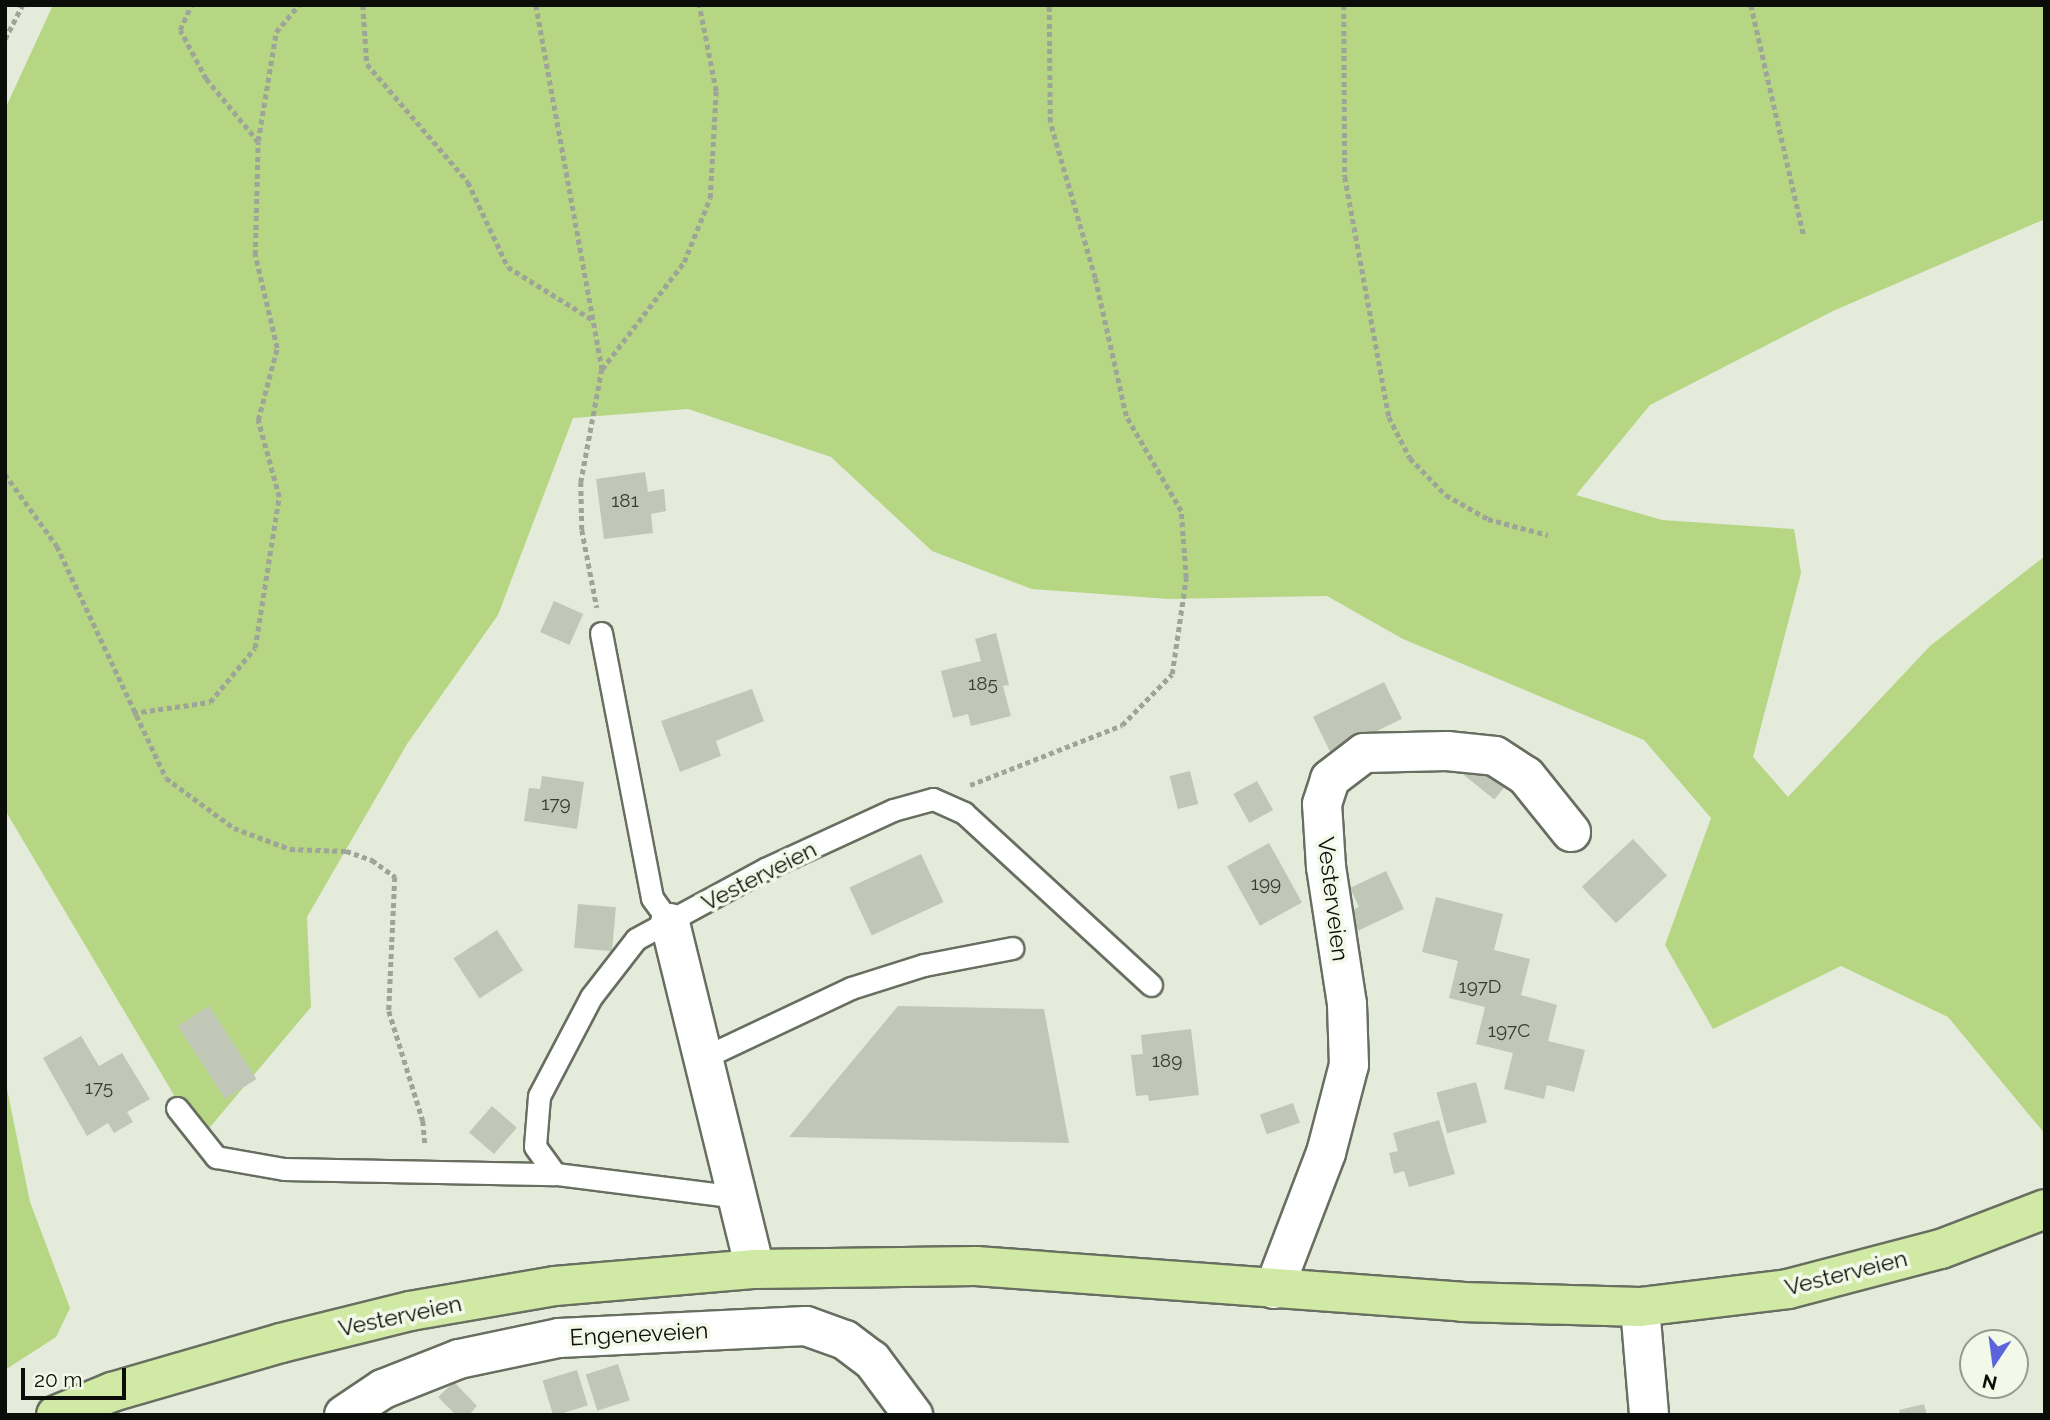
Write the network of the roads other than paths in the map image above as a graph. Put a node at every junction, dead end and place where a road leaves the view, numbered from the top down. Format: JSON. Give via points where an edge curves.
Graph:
{"nodes":[{"id":1,"x":601,"y":632,"type":"road end"},
{"id":2,"x":1571,"y":832,"type":"dead end"},
{"id":3,"x":670,"y":923,"type":"junction"},
{"id":4,"x":1012,"y":948,"type":"dead end"},
{"id":5,"x":1151,"y":985,"type":"dead end"},
{"id":6,"x":705,"y":1057,"type":"junction"},
{"id":7,"x":177,"y":1108,"type":"dead end"},
{"id":8,"x":555,"y":1174,"type":"junction"},
{"id":9,"x":738,"y":1196,"type":"junction"},
{"id":10,"x":2045,"y":1209,"type":"edge"},
{"id":11,"x":755,"y":1269,"type":"junction"},
{"id":12,"x":1275,"y":1289,"type":"junction"},
{"id":13,"x":1640,"y":1307,"type":"junction"},
{"id":14,"x":56,"y":1415,"type":"edge"},
{"id":15,"x":344,"y":1415,"type":"edge"},
{"id":16,"x":913,"y":1415,"type":"edge"},
{"id":17,"x":1649,"y":1415,"type":"edge"}],
"edges":[{"from":1,"to":3,"type":"lane","via":[[653,898]]},
{"from":2,"to":12,"type":"street","name":"Vesterveien","via":[[1526,776],[1494,756],[1447,751],[1364,753],[1330,779],[1322,804],[1326,867],[1347,1004],[1349,1065],[1326,1153]]},
{"from":3,"to":5,"type":"lane","name":"Vesterveien","via":[[765,869],[893,810],[933,799],[964,813]]},
{"from":3,"to":6,"type":"street"},
{"from":3,"to":8,"type":"lane","name":"Vesterveien","via":[[636,939],[598,988],[539,1097],[535,1146]]},
{"from":4,"to":6,"type":"lane","via":[[924,965],[850,988]]},
{"from":6,"to":9,"type":"street"},
{"from":7,"to":8,"type":"lane","via":[[216,1157],[284,1169]]},
{"from":8,"to":9,"type":"lane"},
{"from":9,"to":11,"type":"street"},
{"from":10,"to":13,"type":"main road","name":"Vesterveien","via":[[1941,1249],[1788,1289]]},
{"from":11,"to":12,"type":"main road","name":"Vesterveien","via":[[976,1266]]},
{"from":11,"to":14,"type":"main road","name":"Vesterveien","via":[[555,1286],[410,1311],[125,1388]]},
{"from":12,"to":13,"type":"main road","name":"Vesterveien","via":[[1462,1302]]},
{"from":13,"to":17,"type":"street"},
{"from":15,"to":16,"type":"street","name":"Engeneveien","via":[[383,1389],[459,1359],[559,1338],[806,1326],[845,1340],[872,1360]]}]}
